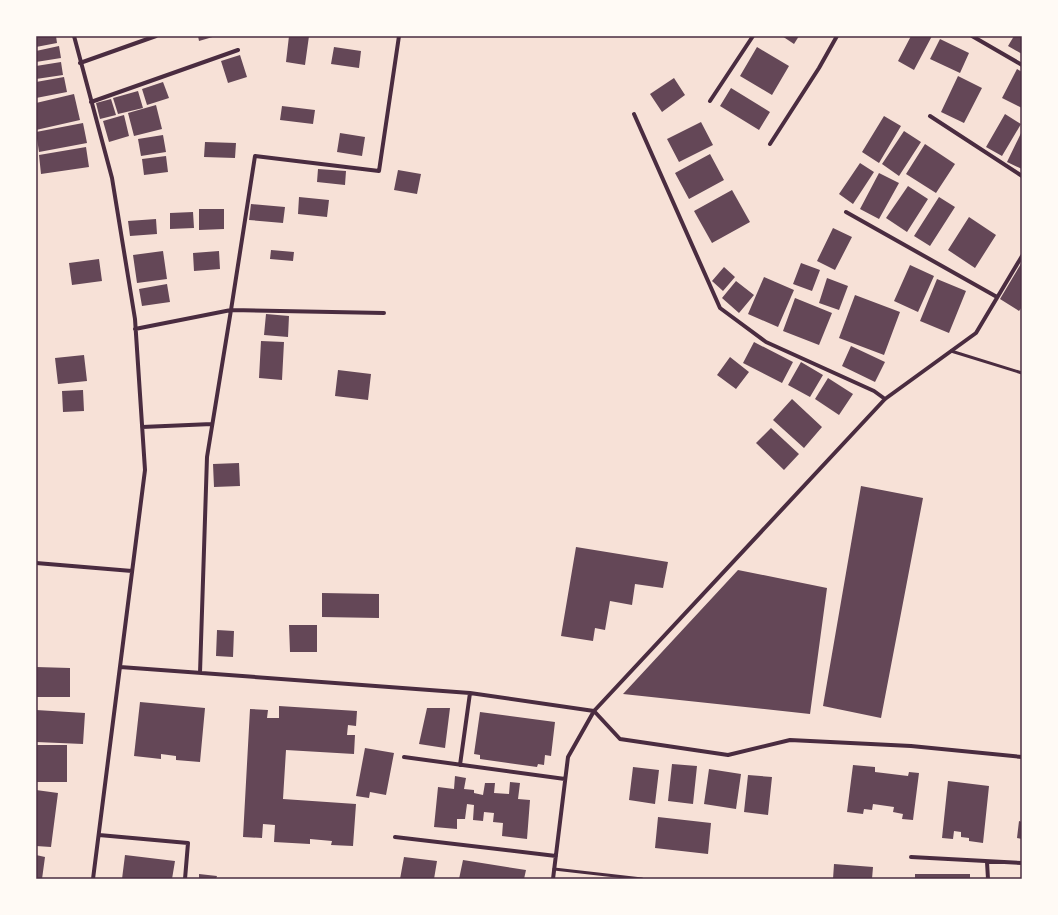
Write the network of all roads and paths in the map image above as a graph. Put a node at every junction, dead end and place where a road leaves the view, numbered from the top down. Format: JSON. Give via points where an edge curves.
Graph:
{"nodes":[{"id":1,"x":74,"y":36,"type":"edge"},
{"id":2,"x":156,"y":36,"type":"edge"},
{"id":3,"x":398,"y":36,"type":"edge"},
{"id":4,"x":753,"y":36,"type":"edge"},
{"id":5,"x":837,"y":36,"type":"edge"},
{"id":6,"x":972,"y":36,"type":"edge"},
{"id":7,"x":238,"y":50,"type":"dead end"},
{"id":8,"x":80,"y":63,"type":"junction"},
{"id":9,"x":1022,"y":65,"type":"edge"},
{"id":10,"x":710,"y":101,"type":"dead end"},
{"id":11,"x":91,"y":102,"type":"junction"},
{"id":12,"x":634,"y":114,"type":"dead end"},
{"id":13,"x":930,"y":116,"type":"dead end"},
{"id":14,"x":770,"y":144,"type":"dead end"},
{"id":15,"x":1022,"y":176,"type":"edge"},
{"id":16,"x":846,"y":212,"type":"dead end"},
{"id":17,"x":1022,"y":256,"type":"edge"},
{"id":18,"x":997,"y":297,"type":"junction"},
{"id":19,"x":231,"y":310,"type":"junction"},
{"id":20,"x":384,"y":313,"type":"dead end"},
{"id":21,"x":135,"y":329,"type":"junction"},
{"id":22,"x":951,"y":351,"type":"junction"},
{"id":23,"x":1022,"y":373,"type":"edge"},
{"id":24,"x":885,"y":399,"type":"junction"},
{"id":25,"x":212,"y":424,"type":"junction"},
{"id":26,"x":142,"y":427,"type":"junction"},
{"id":27,"x":36,"y":563,"type":"edge"},
{"id":28,"x":132,"y":571,"type":"junction"},
{"id":29,"x":120,"y":667,"type":"junction"},
{"id":30,"x":200,"y":673,"type":"junction"},
{"id":31,"x":470,"y":693,"type":"junction"},
{"id":32,"x":594,"y":711,"type":"junction"},
{"id":33,"x":1022,"y":757,"type":"edge"},
{"id":34,"x":404,"y":758,"type":"dead end"},
{"id":35,"x":460,"y":765,"type":"junction"},
{"id":36,"x":565,"y":779,"type":"junction"},
{"id":37,"x":99,"y":835,"type":"junction"},
{"id":38,"x":395,"y":837,"type":"dead end"},
{"id":39,"x":556,"y":856,"type":"junction"},
{"id":40,"x":911,"y":857,"type":"dead end"},
{"id":41,"x":987,"y":862,"type":"junction"},
{"id":42,"x":1022,"y":863,"type":"edge"},
{"id":43,"x":554,"y":869,"type":"junction"},
{"id":44,"x":93,"y":879,"type":"edge"},
{"id":45,"x":185,"y":879,"type":"edge"},
{"id":46,"x":553,"y":879,"type":"edge"},
{"id":47,"x":642,"y":879,"type":"edge"},
{"id":48,"x":988,"y":879,"type":"edge"}],
"edges":[{"from":1,"to":8,"type":"street"},
{"from":2,"to":8,"type":"street"},
{"from":3,"to":19,"type":"street","via":[[378,171],[255,156]]},
{"from":4,"to":10,"type":"street"},
{"from":5,"to":14,"type":"street"},
{"from":6,"to":9,"type":"street"},
{"from":7,"to":11,"type":"street"},
{"from":8,"to":11,"type":"street"},
{"from":11,"to":21,"type":"street","via":[[112,178]]},
{"from":12,"to":24,"type":"street","via":[[720,308],[766,342],[874,390]]},
{"from":13,"to":15,"type":"street"},
{"from":16,"to":18,"type":"street"},
{"from":17,"to":18,"type":"street"},
{"from":18,"to":22,"type":"street","via":[[976,333]]},
{"from":19,"to":20,"type":"street"},
{"from":19,"to":21,"type":"street"},
{"from":19,"to":25,"type":"street"},
{"from":21,"to":26,"type":"street"},
{"from":22,"to":23,"type":"lane"},
{"from":22,"to":24,"type":"street"},
{"from":24,"to":32,"type":"street"},
{"from":25,"to":26,"type":"street"},
{"from":25,"to":30,"type":"street","via":[[207,457]]},
{"from":26,"to":28,"type":"street","via":[[144,470]]},
{"from":27,"to":28,"type":"street"},
{"from":28,"to":29,"type":"street"},
{"from":29,"to":30,"type":"street"},
{"from":29,"to":37,"type":"street"},
{"from":30,"to":31,"type":"street"},
{"from":31,"to":32,"type":"street"},
{"from":31,"to":35,"type":"street"},
{"from":32,"to":33,"type":"street","via":[[620,739],[728,755],[790,740],[910,746]]},
{"from":32,"to":36,"type":"street","via":[[568,757]]},
{"from":34,"to":35,"type":"street"},
{"from":35,"to":36,"type":"street"},
{"from":36,"to":39,"type":"street"},
{"from":37,"to":44,"type":"street"},
{"from":37,"to":45,"type":"street","via":[[188,843]]},
{"from":38,"to":39,"type":"street"},
{"from":39,"to":43,"type":"street"},
{"from":40,"to":41,"type":"street"},
{"from":41,"to":42,"type":"street"},
{"from":41,"to":48,"type":"street"},
{"from":43,"to":46,"type":"street"},
{"from":43,"to":47,"type":"lane"}]}
